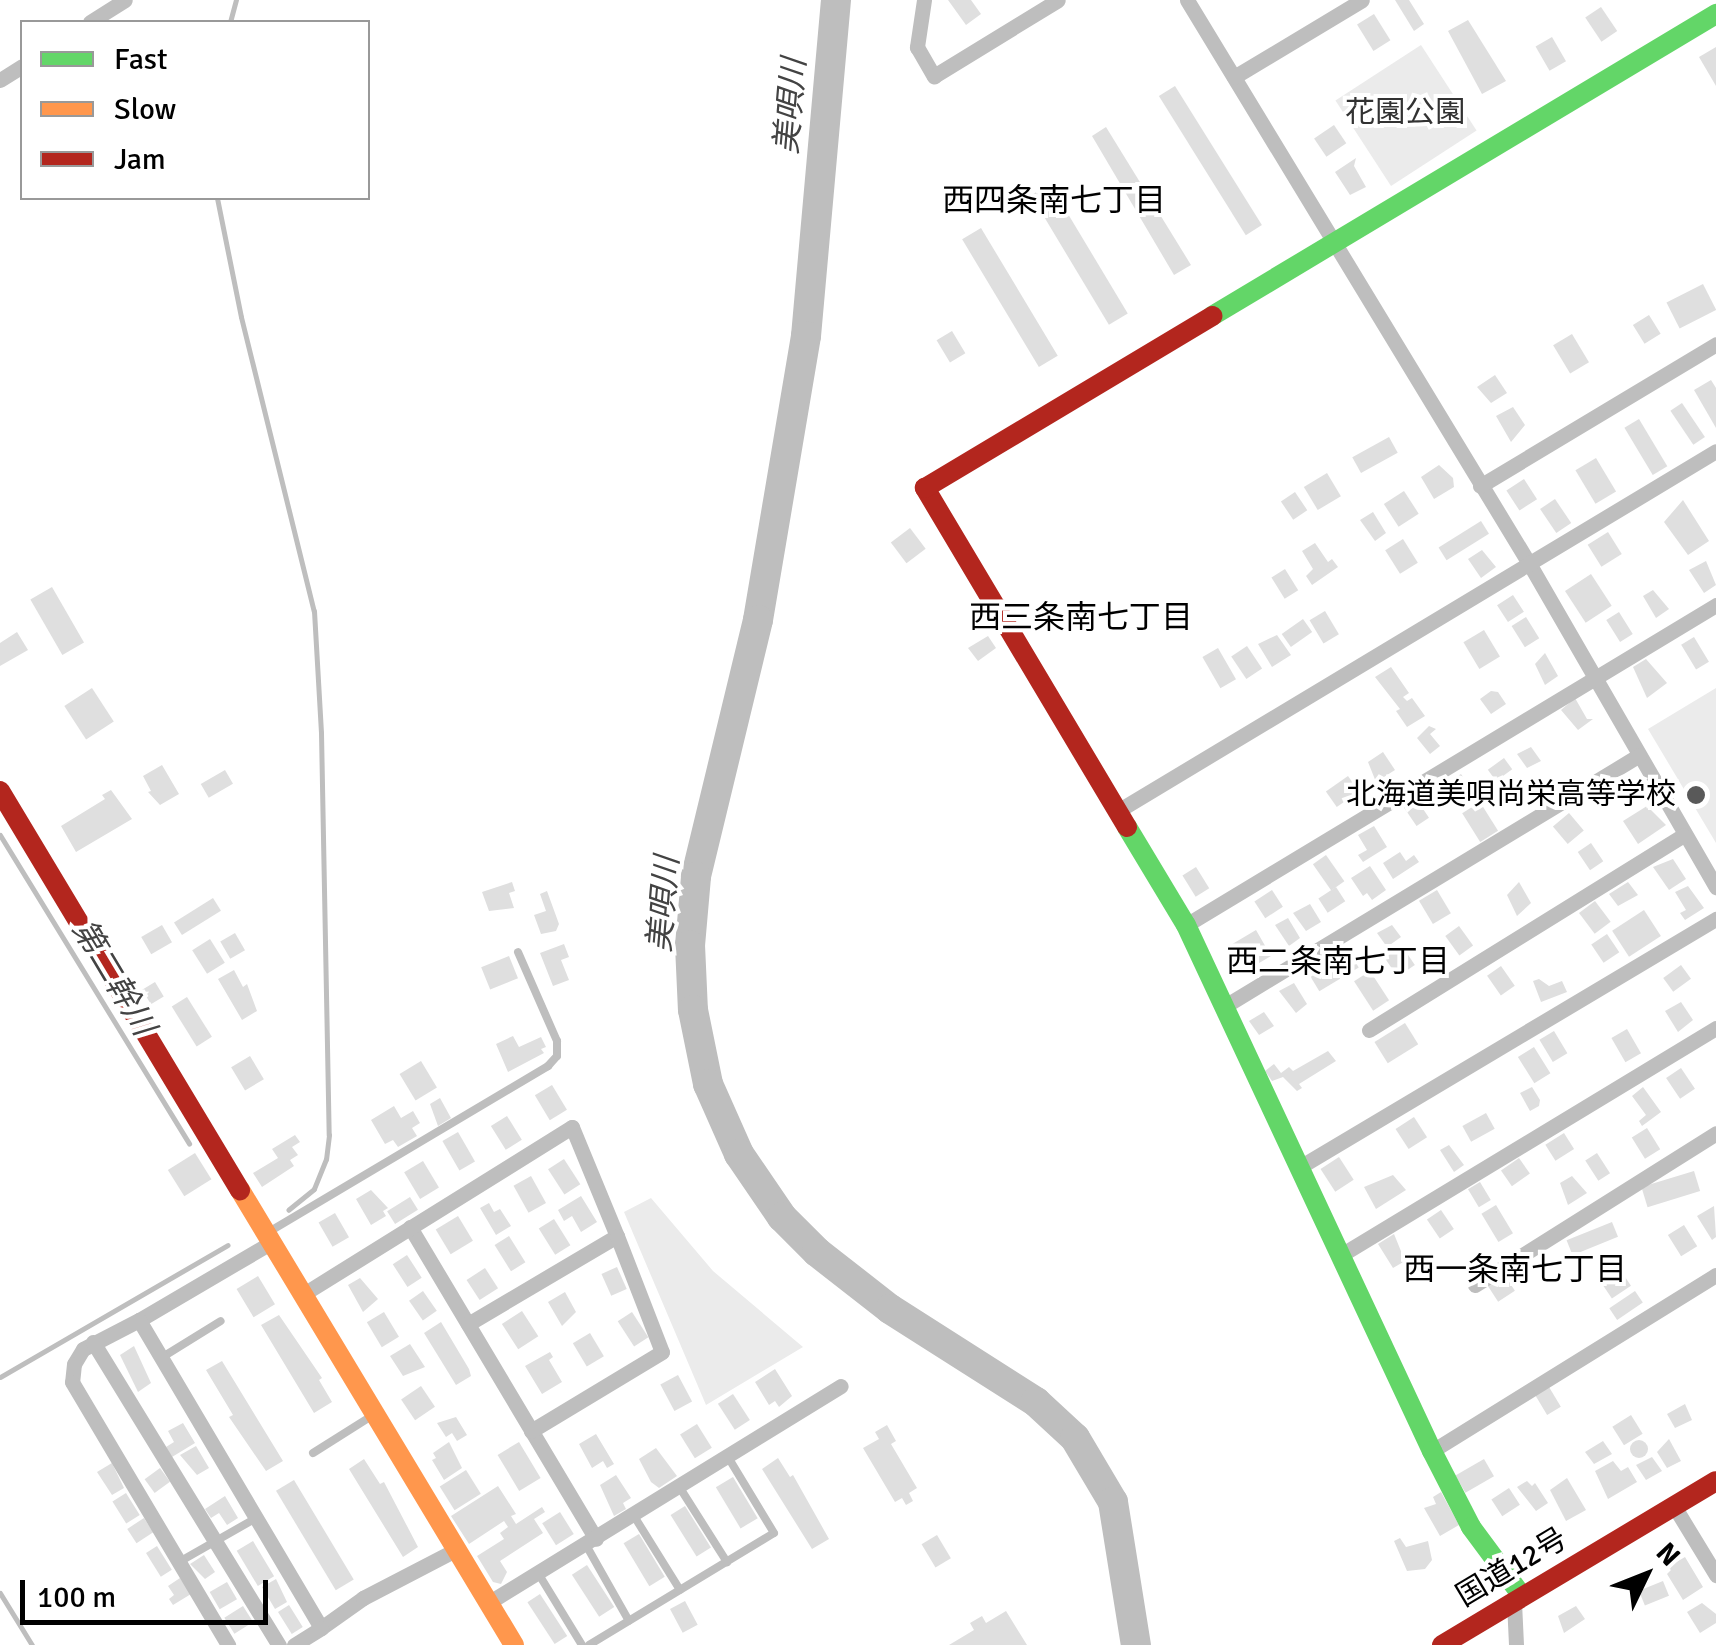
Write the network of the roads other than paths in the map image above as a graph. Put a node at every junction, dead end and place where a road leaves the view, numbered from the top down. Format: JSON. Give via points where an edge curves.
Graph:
{"nodes":[{"id":1,"x":125,"y":0,"type":"edge"},
{"id":2,"x":924,"y":0,"type":"edge"},
{"id":3,"x":1058,"y":0,"type":"edge"},
{"id":4,"x":1188,"y":0,"type":"edge"},
{"id":5,"x":1362,"y":0,"type":"edge"},
{"id":6,"x":1716,"y":14,"type":"edge"},
{"id":7,"x":93,"y":20,"type":"edge"},
{"id":8,"x":1234,"y":76,"type":"junction"},
{"id":9,"x":1334,"y":241,"type":"junction"},
{"id":10,"x":1716,"y":344,"type":"edge"},
{"id":11,"x":1716,"y":451,"type":"edge"},
{"id":12,"x":1480,"y":486,"type":"junction"},
{"id":13,"x":1530,"y":566,"type":"junction"},
{"id":14,"x":1716,"y":605,"type":"edge"},
{"id":15,"x":1592,"y":679,"type":"junction"},
{"id":16,"x":1639,"y":756,"type":"junction"},
{"id":17,"x":0,"y":791,"type":"edge"},
{"id":18,"x":1116,"y":812,"type":"junction"},
{"id":19,"x":1684,"y":835,"type":"junction"},
{"id":20,"x":1716,"y":887,"type":"edge"},
{"id":21,"x":1716,"y":919,"type":"edge"},
{"id":22,"x":1186,"y":926,"type":"junction"},
{"id":23,"x":518,"y":952,"type":"dead end"},
{"id":24,"x":1225,"y":1006,"type":"junction"},
{"id":25,"x":1716,"y":1028,"type":"edge"},
{"id":26,"x":1369,"y":1030,"type":"dead end"},
{"id":27,"x":1716,"y":1134,"type":"edge"},
{"id":28,"x":1298,"y":1168,"type":"junction"},
{"id":29,"x":410,"y":1227,"type":"junction"},
{"id":30,"x":617,"y":1236,"type":"junction"},
{"id":31,"x":269,"y":1238,"type":"junction"},
{"id":32,"x":1341,"y":1255,"type":"junction"},
{"id":33,"x":1716,"y":1275,"type":"edge"},
{"id":34,"x":1475,"y":1285,"type":"dead end"},
{"id":35,"x":302,"y":1295,"type":"junction"},
{"id":36,"x":139,"y":1320,"type":"junction"},
{"id":37,"x":221,"y":1321,"type":"dead end"},
{"id":38,"x":468,"y":1324,"type":"junction"},
{"id":39,"x":93,"y":1342,"type":"junction"},
{"id":40,"x":161,"y":1358,"type":"junction"},
{"id":41,"x":841,"y":1386,"type":"dead end"},
{"id":42,"x":373,"y":1415,"type":"junction"},
{"id":43,"x":531,"y":1431,"type":"junction"},
{"id":44,"x":1432,"y":1451,"type":"junction"},
{"id":45,"x":313,"y":1452,"type":"dead end"},
{"id":46,"x":727,"y":1456,"type":"junction"},
{"id":47,"x":1716,"y":1481,"type":"edge"},
{"id":48,"x":680,"y":1488,"type":"junction"},
{"id":49,"x":1674,"y":1506,"type":"junction"},
{"id":50,"x":634,"y":1516,"type":"junction"},
{"id":51,"x":256,"y":1518,"type":"junction"},
{"id":52,"x":215,"y":1541,"type":"junction"},
{"id":53,"x":591,"y":1542,"type":"junction"},
{"id":54,"x":457,"y":1549,"type":"junction"},
{"id":55,"x":179,"y":1562,"type":"junction"},
{"id":56,"x":727,"y":1562,"type":"junction"},
{"id":57,"x":538,"y":1574,"type":"junction"},
{"id":58,"x":1716,"y":1575,"type":"edge"},
{"id":59,"x":680,"y":1590,"type":"junction"},
{"id":60,"x":1518,"y":1599,"type":"junction"},
{"id":61,"x":488,"y":1603,"type":"junction"},
{"id":62,"x":628,"y":1621,"type":"junction"},
{"id":63,"x":321,"y":1628,"type":"junction"},
{"id":64,"x":228,"y":1645,"type":"edge"},
{"id":65,"x":279,"y":1645,"type":"edge"},
{"id":66,"x":294,"y":1645,"type":"edge"},
{"id":67,"x":514,"y":1645,"type":"edge"},
{"id":68,"x":585,"y":1645,"type":"edge"},
{"id":69,"x":1442,"y":1645,"type":"edge"},
{"id":70,"x":1516,"y":1645,"type":"edge"}],
"edges":[{"from":1,"to":7,"type":"street"},
{"from":2,"to":3,"type":"street","via":[[917,47],[934,76]]},
{"from":4,"to":8,"type":"street"},
{"from":5,"to":8,"type":"street"},
{"from":6,"to":9,"type":"main road"},
{"from":8,"to":9,"type":"street"},
{"from":9,"to":12,"type":"street"},
{"from":9,"to":18,"type":"main road","via":[[925,488]]},
{"from":10,"to":12,"type":"street"},
{"from":11,"to":13,"type":"street"},
{"from":12,"to":13,"type":"street"},
{"from":13,"to":15,"type":"street"},
{"from":13,"to":18,"type":"street"},
{"from":14,"to":15,"type":"street"},
{"from":15,"to":16,"type":"street"},
{"from":15,"to":22,"type":"street"},
{"from":16,"to":19,"type":"street"},
{"from":16,"to":24,"type":"street"},
{"from":17,"to":31,"type":"main road"},
{"from":18,"to":22,"type":"main road"},
{"from":19,"to":20,"type":"street"},
{"from":19,"to":26,"type":"street"},
{"from":21,"to":28,"type":"street"},
{"from":22,"to":24,"type":"main road"},
{"from":23,"to":31,"type":"lane","via":[[557,1041],[557,1056]]},
{"from":24,"to":28,"type":"main road"},
{"from":25,"to":32,"type":"street"},
{"from":27,"to":34,"type":"street"},
{"from":28,"to":32,"type":"main road"},
{"from":29,"to":30,"type":"street","via":[[572,1128]]},
{"from":29,"to":35,"type":"street"},
{"from":29,"to":38,"type":"street"},
{"from":30,"to":38,"type":"street"},
{"from":30,"to":43,"type":"street","via":[[662,1352]]},
{"from":31,"to":35,"type":"main road"},
{"from":31,"to":36,"type":"street"},
{"from":32,"to":44,"type":"main road"},
{"from":33,"to":44,"type":"street"},
{"from":35,"to":42,"type":"main road"},
{"from":36,"to":39,"type":"street"},
{"from":36,"to":40,"type":"street"},
{"from":37,"to":40,"type":"lane"},
{"from":38,"to":43,"type":"street"},
{"from":39,"to":52,"type":"street"},
{"from":39,"to":55,"type":"street","via":[[74,1364],[72,1382]]},
{"from":40,"to":51,"type":"street"},
{"from":41,"to":46,"type":"street"},
{"from":42,"to":45,"type":"lane"},
{"from":42,"to":54,"type":"main road"},
{"from":43,"to":53,"type":"street"},
{"from":44,"to":60,"type":"main road"},
{"from":46,"to":48,"type":"street"},
{"from":46,"to":56,"type":"lane","via":[[774,1533]]},
{"from":47,"to":49,"type":"main road","name":"国道12号"},
{"from":48,"to":50,"type":"street"},
{"from":48,"to":56,"type":"lane"},
{"from":49,"to":58,"type":"street"},
{"from":49,"to":60,"type":"main road","name":"国道12号"},
{"from":50,"to":53,"type":"street"},
{"from":50,"to":59,"type":"lane"},
{"from":51,"to":52,"type":"lane"},
{"from":51,"to":63,"type":"street"},
{"from":52,"to":55,"type":"lane"},
{"from":52,"to":65,"type":"street"},
{"from":53,"to":57,"type":"street"},
{"from":53,"to":62,"type":"lane"},
{"from":54,"to":61,"type":"main road"},
{"from":54,"to":63,"type":"street","via":[[362,1598]]},
{"from":55,"to":64,"type":"street"},
{"from":56,"to":59,"type":"lane"},
{"from":57,"to":61,"type":"street"},
{"from":57,"to":68,"type":"lane"},
{"from":59,"to":62,"type":"lane"},
{"from":60,"to":69,"type":"main road","name":"国道12号"},
{"from":60,"to":70,"type":"street"},
{"from":61,"to":67,"type":"main road"},
{"from":62,"to":68,"type":"lane"},
{"from":63,"to":66,"type":"street"}]}
